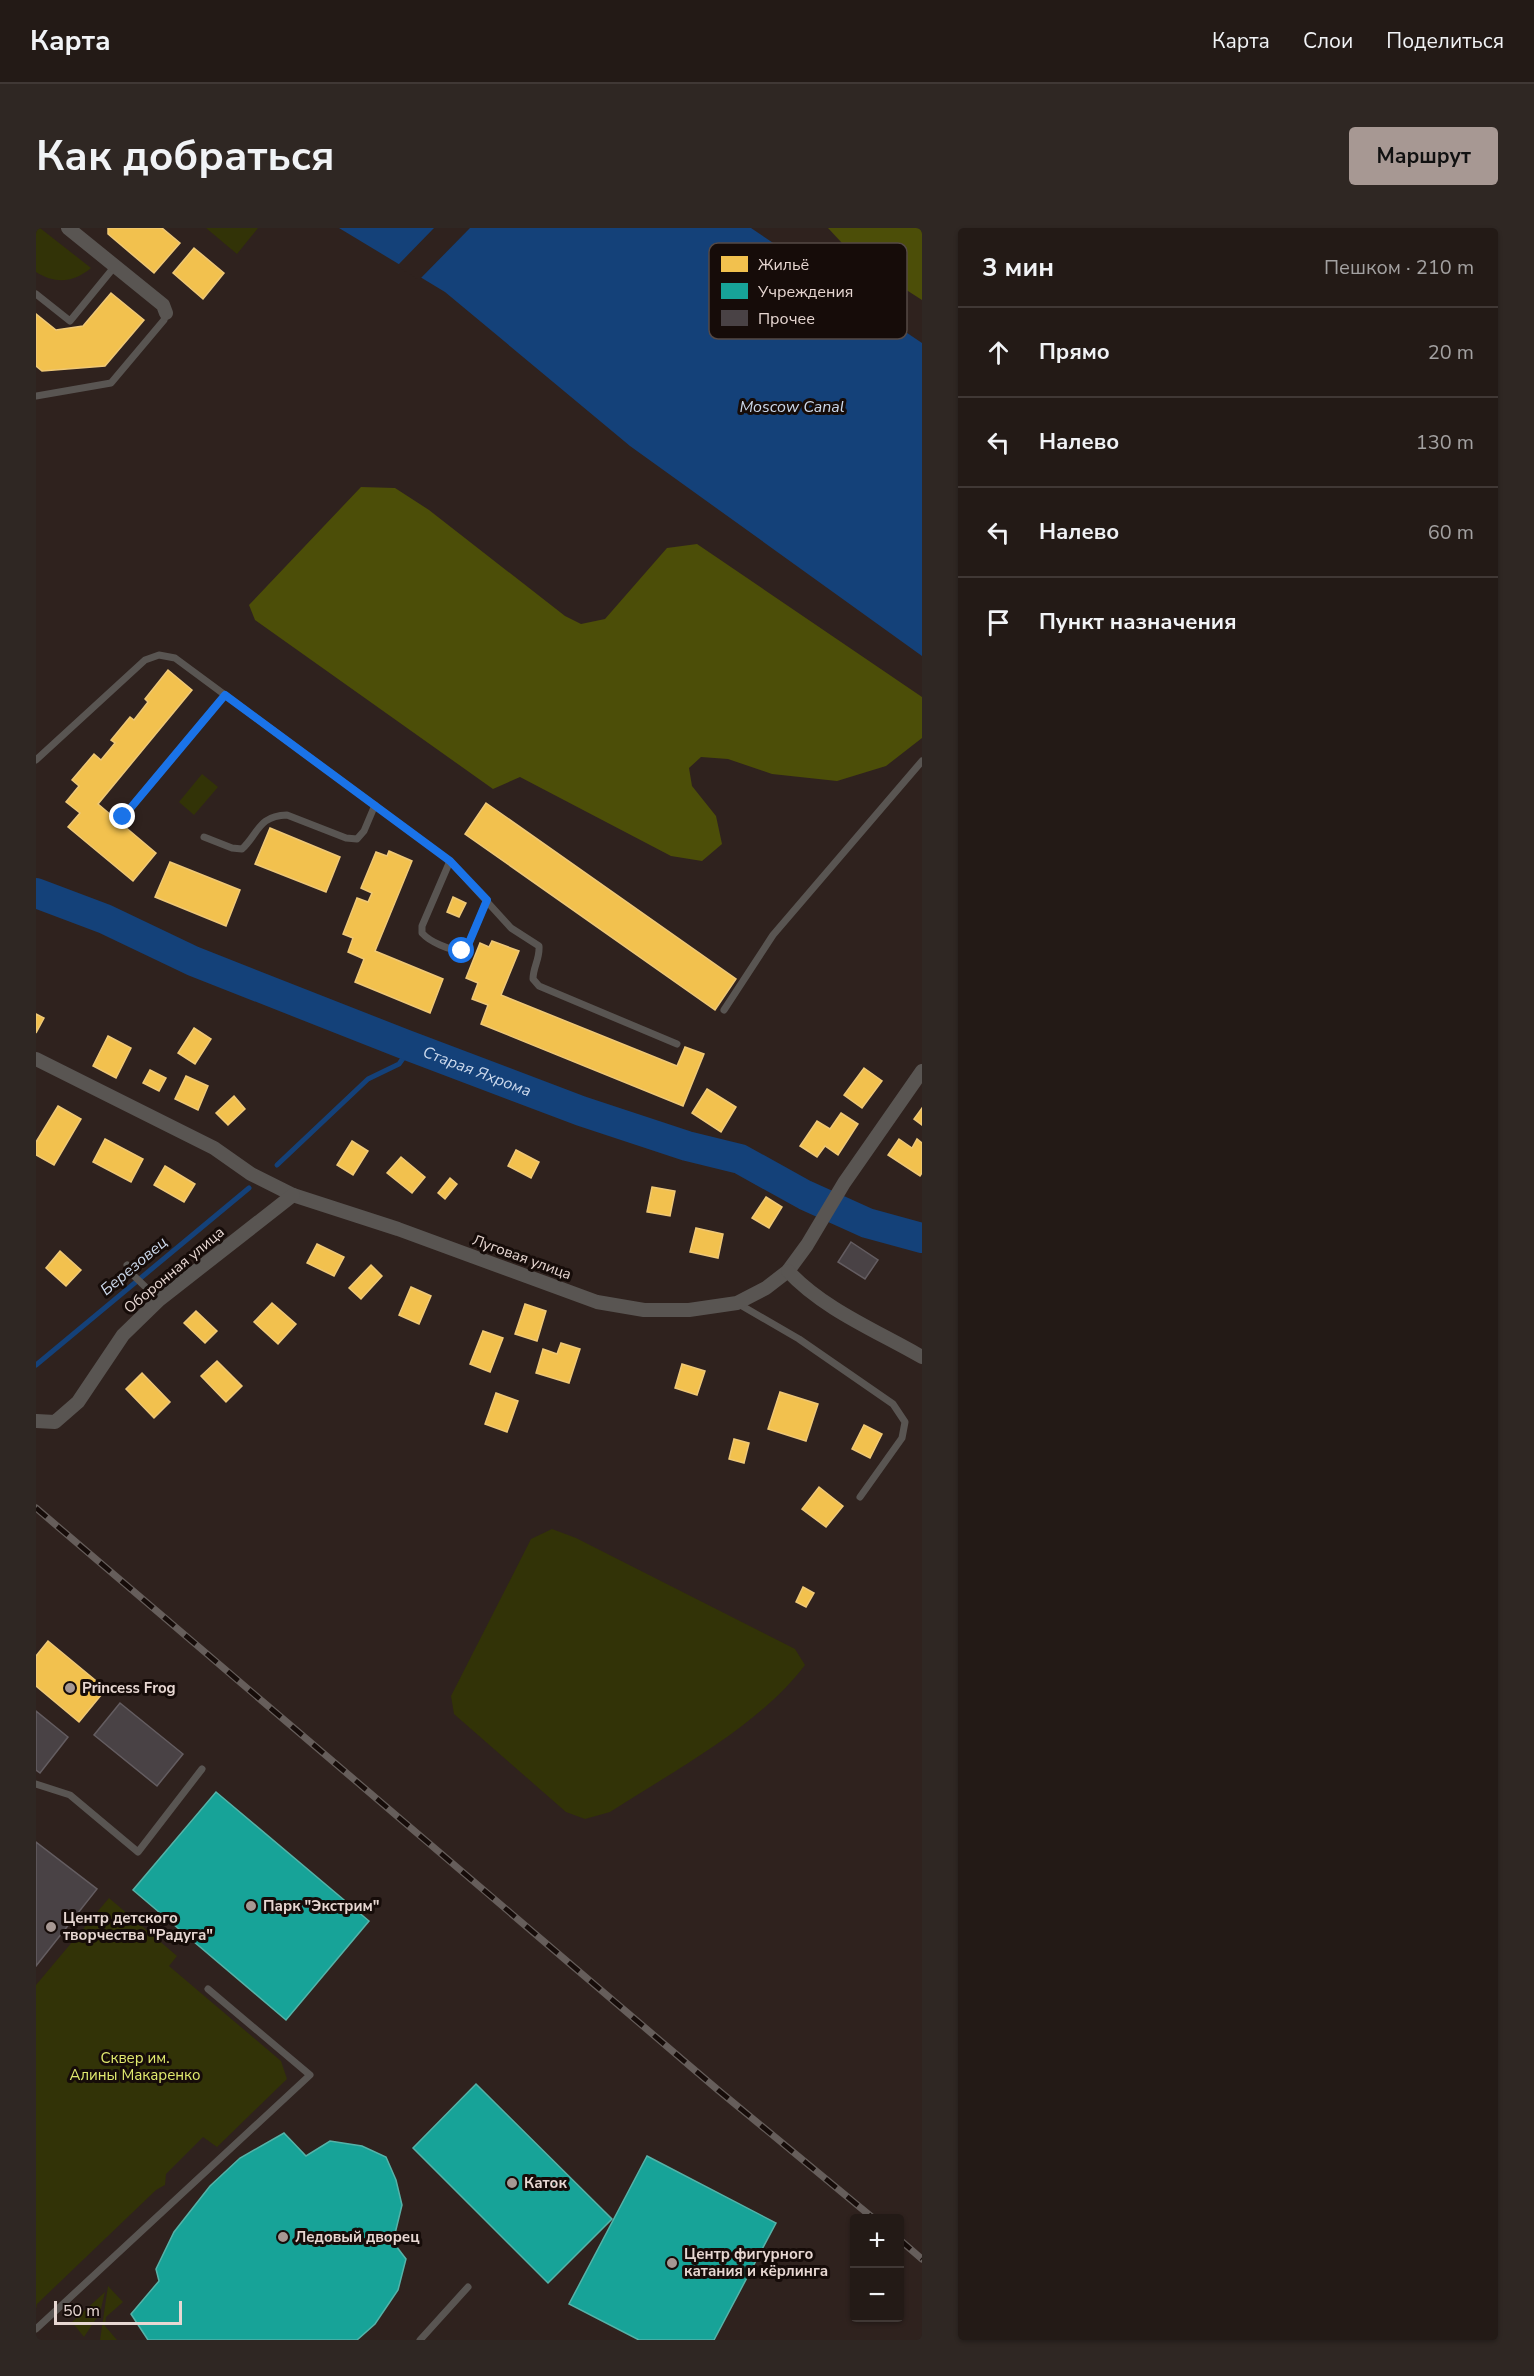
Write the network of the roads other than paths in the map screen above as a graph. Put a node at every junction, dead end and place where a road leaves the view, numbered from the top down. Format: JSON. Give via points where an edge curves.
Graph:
{"nodes":[{"id":1,"x":68,"y":228,"type":"edge"},
{"id":2,"x":115,"y":266,"type":"junction"},
{"id":3,"x":36,"y":294,"type":"edge"},
{"id":4,"x":166,"y":313,"type":"joint"},
{"id":5,"x":36,"y":396,"type":"edge"},
{"id":6,"x":225,"y":695,"type":"junction"},
{"id":7,"x":36,"y":760,"type":"edge"},
{"id":8,"x":922,"y":760,"type":"edge"},
{"id":9,"x":375,"y":806,"type":"junction"},
{"id":10,"x":123,"y":817,"type":"dead end"},
{"id":11,"x":204,"y":837,"type":"dead end"},
{"id":12,"x":450,"y":861,"type":"junction"},
{"id":13,"x":487,"y":900,"type":"junction"},
{"id":14,"x":724,"y":1010,"type":"dead end"},
{"id":15,"x":677,"y":1044,"type":"dead end"},
{"id":16,"x":36,"y":1059,"type":"edge"},
{"id":17,"x":922,"y":1071,"type":"edge"},
{"id":18,"x":293,"y":1195,"type":"junction"},
{"id":19,"x":127,"y":1265,"type":"dead end"},
{"id":20,"x":788,"y":1271,"type":"junction"},
{"id":21,"x":159,"y":1300,"type":"junction"},
{"id":22,"x":736,"y":1303,"type":"junction"},
{"id":23,"x":922,"y":1357,"type":"edge"},
{"id":24,"x":36,"y":1421,"type":"edge"},
{"id":25,"x":860,"y":1497,"type":"dead end"},
{"id":26,"x":202,"y":1769,"type":"dead end"},
{"id":27,"x":36,"y":1784,"type":"edge"},
{"id":28,"x":208,"y":1989,"type":"dead end"},
{"id":29,"x":468,"y":2287,"type":"dead end"},
{"id":30,"x":36,"y":2329,"type":"edge"},
{"id":31,"x":420,"y":2340,"type":"edge"}],
"edges":[{"from":1,"to":2,"type":"street"},
{"from":2,"to":3,"type":"lane","via":[[70,321]]},
{"from":2,"to":4,"type":"street","via":[[163,305]]},
{"from":4,"to":5,"type":"lane","via":[[111,383]]},
{"from":6,"to":7,"type":"lane","via":[[175,658],[159,655],[145,660]]},
{"from":6,"to":9,"type":"lane"},
{"from":6,"to":10,"type":"lane"},
{"from":8,"to":14,"type":"lane","via":[[773,935]]},
{"from":9,"to":11,"type":"lane","via":[[357,839],[287,815],[277,815],[259,826],[242,849]]},
{"from":9,"to":12,"type":"lane"},
{"from":12,"to":13,"type":"lane"},
{"from":12,"to":13,"type":"lane","via":[[422,926],[426,938],[462,951]]},
{"from":13,"to":15,"type":"lane","via":[[511,928],[539,946],[532,980],[539,986]]},
{"from":16,"to":18,"type":"street","name":"Луговая улица","via":[[214,1148],[251,1174]]},
{"from":17,"to":20,"type":"street","name":"Луговая улица"},
{"from":18,"to":21,"type":"street","name":"Оборонная улица"},
{"from":18,"to":22,"type":"street","name":"Луговая улица","via":[[597,1302],[644,1310],[689,1310]]},
{"from":19,"to":21,"type":"lane"},
{"from":20,"to":22,"type":"street","name":"Луговая улица"},
{"from":20,"to":23,"type":"street","via":[[821,1300]]},
{"from":21,"to":24,"type":"street","name":"Оборонная улица","via":[[123,1335],[78,1402],[55,1422]]},
{"from":22,"to":25,"type":"lane","via":[[799,1339],[893,1404],[905,1422],[902,1437]]},
{"from":26,"to":27,"type":"lane","via":[[138,1852],[70,1795]]},
{"from":28,"to":30,"type":"lane","via":[[310,2074]]},
{"from":29,"to":31,"type":"lane"}]}
